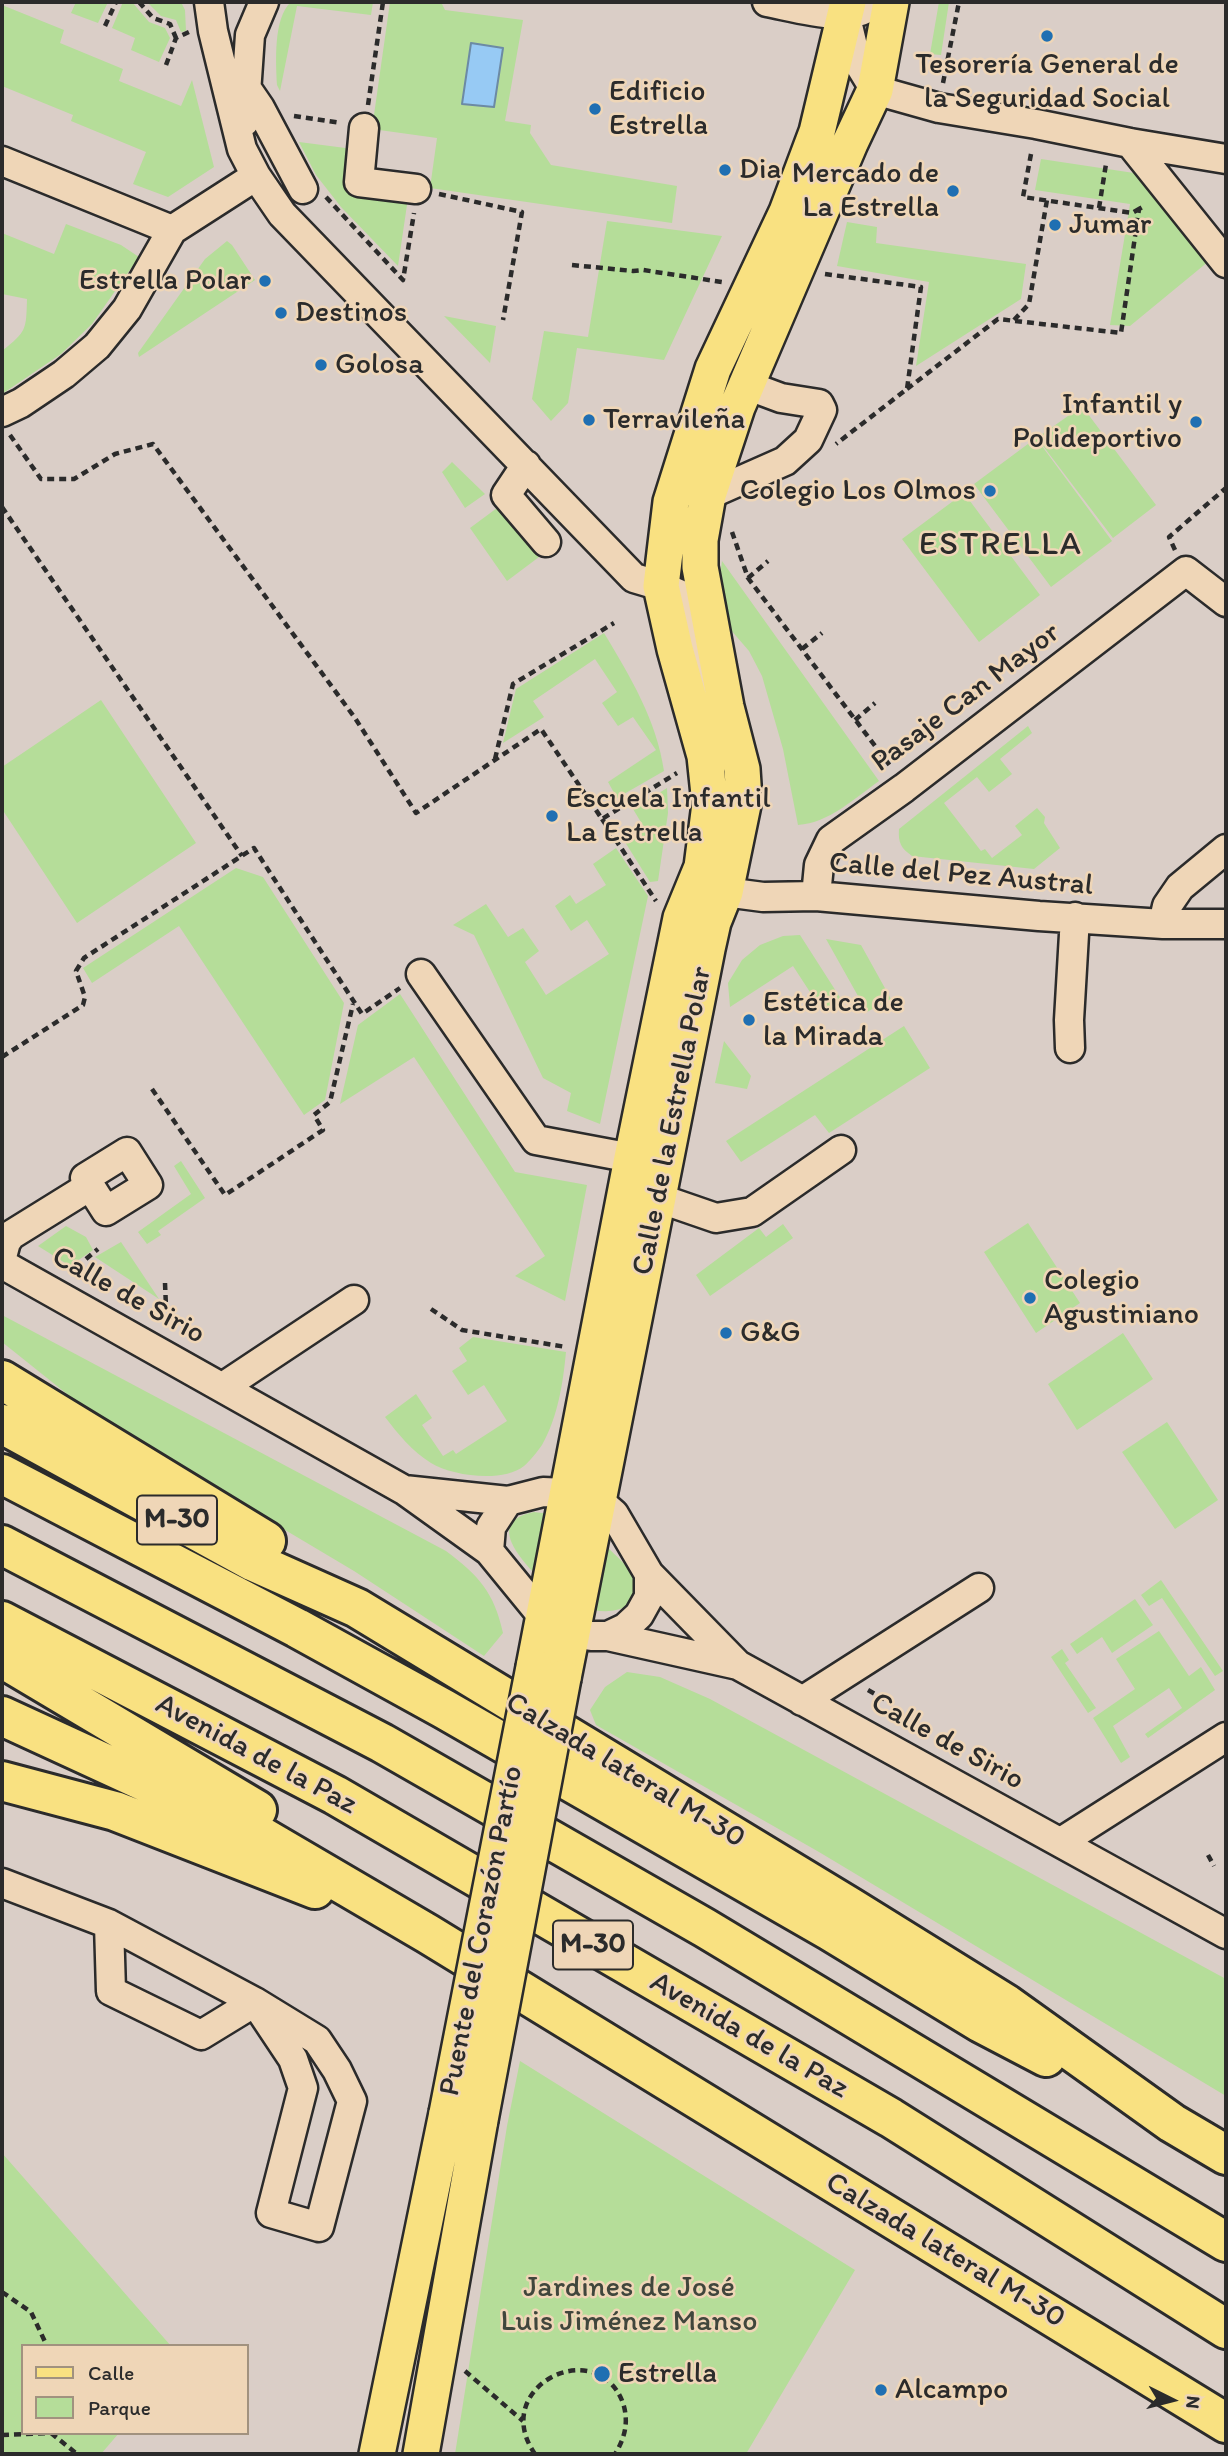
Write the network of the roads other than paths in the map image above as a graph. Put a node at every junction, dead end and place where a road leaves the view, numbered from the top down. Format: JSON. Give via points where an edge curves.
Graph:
{"nodes":[{"id":1,"x":209,"y":2,"type":"edge"},
{"id":2,"x":264,"y":2,"type":"edge"},
{"id":3,"x":767,"y":2,"type":"edge"},
{"id":4,"x":891,"y":2,"type":"edge"},
{"id":5,"x":856,"y":6,"type":"edge"},
{"id":6,"x":247,"y":89,"type":"junction"},
{"id":7,"x":875,"y":90,"type":"junction"},
{"id":8,"x":365,"y":128,"type":"road end"},
{"id":9,"x":1120,"y":141,"type":"junction"},
{"id":10,"x":242,"y":149,"type":"junction"},
{"id":11,"x":1225,"y":153,"type":"edge"},
{"id":12,"x":2,"y":161,"type":"edge"},
{"id":13,"x":256,"y":176,"type":"junction"},
{"id":14,"x":303,"y":189,"type":"dead end"},
{"id":15,"x":416,"y":189,"type":"road end"},
{"id":16,"x":172,"y":230,"type":"junction"},
{"id":17,"x":1226,"y":262,"type":"edge"},
{"id":18,"x":746,"y":385,"type":"junction"},
{"id":19,"x":5,"y":422,"type":"edge"},
{"id":20,"x":526,"y":466,"type":"junction"},
{"id":21,"x":708,"y":495,"type":"junction"},
{"id":22,"x":546,"y":542,"type":"dead end"},
{"id":23,"x":661,"y":586,"type":"junction"},
{"id":24,"x":1226,"y":601,"type":"edge"},
{"id":25,"x":726,"y":707,"type":"junction"},
{"id":26,"x":1226,"y":849,"type":"edge"},
{"id":27,"x":714,"y":880,"type":"junction"},
{"id":28,"x":816,"y":896,"type":"junction"},
{"id":29,"x":1075,"y":917,"type":"junction"},
{"id":30,"x":1164,"y":924,"type":"junction"},
{"id":31,"x":1226,"y":925,"type":"edge"},
{"id":32,"x":421,"y":974,"type":"road end"},
{"id":33,"x":1070,"y":1048,"type":"dead end"},
{"id":34,"x":841,"y":1150,"type":"dead end"},
{"id":35,"x":632,"y":1158,"type":"junction"},
{"id":36,"x":90,"y":1186,"type":"dead end"},
{"id":37,"x":658,"y":1198,"type":"junction"},
{"id":38,"x":2,"y":1258,"type":"edge"},
{"id":39,"x":2,"y":1264,"type":"edge"},
{"id":40,"x":354,"y":1300,"type":"dead end"},
{"id":41,"x":4,"y":1381,"type":"edge"},
{"id":42,"x":223,"y":1387,"type":"junction"},
{"id":43,"x":2,"y":1424,"type":"edge"},
{"id":44,"x":2,"y":1474,"type":"edge"},
{"id":45,"x":404,"y":1490,"type":"junction"},
{"id":46,"x":583,"y":1497,"type":"junction"},
{"id":47,"x":508,"y":1501,"type":"junction"},
{"id":48,"x":2,"y":1545,"type":"edge"},
{"id":49,"x":489,"y":1551,"type":"junction"},
{"id":50,"x":649,"y":1574,"type":"junction"},
{"id":51,"x":979,"y":1588,"type":"dead end"},
{"id":52,"x":356,"y":1608,"type":"junction"},
{"id":53,"x":2,"y":1622,"type":"edge"},
{"id":54,"x":558,"y":1624,"type":"junction"},
{"id":55,"x":608,"y":1636,"type":"junction"},
{"id":56,"x":2,"y":1658,"type":"edge"},
{"id":57,"x":737,"y":1665,"type":"junction"},
{"id":58,"x":548,"y":1672,"type":"junction"},
{"id":59,"x":802,"y":1701,"type":"junction"},
{"id":60,"x":2,"y":1716,"type":"edge"},
{"id":61,"x":1226,"y":1737,"type":"edge"},
{"id":62,"x":2,"y":1781,"type":"edge"},
{"id":63,"x":1061,"y":1842,"type":"junction"},
{"id":64,"x":4,"y":1888,"type":"edge"},
{"id":65,"x":109,"y":1924,"type":"junction"},
{"id":66,"x":428,"y":1934,"type":"junction"},
{"id":67,"x":1226,"y":1934,"type":"edge"},
{"id":68,"x":255,"y":2002,"type":"junction"},
{"id":69,"x":1172,"y":2123,"type":"junction"},
{"id":70,"x":1226,"y":2155,"type":"edge"},
{"id":71,"x":1226,"y":2242,"type":"edge"},
{"id":72,"x":1226,"y":2329,"type":"edge"},
{"id":73,"x":1190,"y":2400,"type":"junction"},
{"id":74,"x":1226,"y":2423,"type":"edge"},
{"id":75,"x":1226,"y":2433,"type":"edge"},
{"id":76,"x":377,"y":2454,"type":"edge"},
{"id":77,"x":421,"y":2454,"type":"edge"}],
"edges":[{"from":1,"to":10,"type":"street","name":"Calle de la Estrella Polar"},
{"from":2,"to":6,"type":"street","via":[[250,35]]},
{"from":3,"to":5,"type":"street"},
{"from":4,"to":7,"type":"main road"},
{"from":5,"to":7,"type":"street","via":[[856,59]]},
{"from":5,"to":23,"type":"main road","via":[[787,212],[713,369],[671,502]]},
{"from":6,"to":10,"type":"street"},
{"from":6,"to":14,"type":"street"},
{"from":7,"to":9,"type":"street","via":[[939,108]]},
{"from":7,"to":18,"type":"main road"},
{"from":8,"to":15,"type":"street","via":[[359,182]]},
{"from":9,"to":11,"type":"street"},
{"from":9,"to":17,"type":"street"},
{"from":10,"to":13,"type":"street","name":"Calle de la Estrella Polar"},
{"from":12,"to":16,"type":"street"},
{"from":13,"to":16,"type":"street"},
{"from":13,"to":20,"type":"street","name":"Calle de la Estrella Polar","via":[[282,214]]},
{"from":16,"to":19,"type":"street","via":[[127,309],[97,346],[21,403]]},
{"from":18,"to":21,"type":"main road"},
{"from":18,"to":21,"type":"street","via":[[781,398],[819,404],[822,410],[808,440],[785,461]]},
{"from":20,"to":22,"type":"street","via":[[506,495]]},
{"from":20,"to":23,"type":"street","name":"Calle de la Estrella Polar","via":[[634,578]]},
{"from":21,"to":25,"type":"main road","via":[[700,567]]},
{"from":23,"to":25,"type":"street","name":"Calle de la Estrella Polar","via":[[680,594],[706,682]]},
{"from":23,"to":27,"type":"main road","name":"Calle de la Estrella Polar","via":[[705,756]]},
{"from":24,"to":28,"type":"street","name":"Pasaje Can Mayor","via":[[1186,571],[831,840],[820,865]]},
{"from":25,"to":27,"type":"main road","name":"Calle de la Estrella Polar","via":[[742,769],[744,800]]},
{"from":26,"to":30,"type":"street","via":[[1180,887],[1167,906]]},
{"from":27,"to":28,"type":"street","name":"Calle del Pez Austral","via":[[763,897]]},
{"from":27,"to":35,"type":"main road","name":"Calle de la Estrella Polar","via":[[681,918]]},
{"from":27,"to":37,"type":"main road","name":"Calle de la Estrella Polar","via":[[711,930]]},
{"from":28,"to":29,"type":"street","name":"Calle del Pez Austral"},
{"from":29,"to":30,"type":"street","name":"Calle del Pez Austral"},
{"from":29,"to":33,"type":"street"},
{"from":30,"to":31,"type":"street","name":"Calle del Pez Austral"},
{"from":32,"to":35,"type":"street","name":"Calle de la Estrella Polar","via":[[536,1140]]},
{"from":34,"to":37,"type":"street","via":[[752,1212],[716,1218]]},
{"from":35,"to":46,"type":"main road","name":"Calle de la Estrella Polar"},
{"from":36,"to":38,"type":"street","name":"Calle de Sirio","via":[[11,1235]]},
{"from":37,"to":46,"type":"main road","name":"Calle de la Estrella Polar"},
{"from":39,"to":42,"type":"street","name":"Calle de Sirio"},
{"from":40,"to":42,"type":"street","name":"Calle de Sirio"},
{"from":41,"to":52,"type":"highway","via":[[260,1536]]},
{"from":42,"to":45,"type":"street","name":"Calle de Sirio"},
{"from":43,"to":52,"type":"highway","name":"Calzada lateral M-30","number":"M-30","via":[[254,1562]]},
{"from":44,"to":69,"type":"highway","via":[[444,1709],[981,2023]]},
{"from":45,"to":47,"type":"street","name":"Calle de Sirio"},
{"from":45,"to":49,"type":"street","name":"Calle de Sirio"},
{"from":46,"to":47,"type":"street","name":"Calle de Sirio","via":[[543,1492]]},
{"from":46,"to":50,"type":"street","name":"Calle de Sirio","via":[[614,1514]]},
{"from":46,"to":54,"type":"main road","name":"Calle de la Estrella Polar"},
{"from":47,"to":49,"type":"street","via":[[491,1527]]},
{"from":48,"to":71,"type":"highway","number":"M-30","via":[[382,1743],[705,1928]]},
{"from":49,"to":54,"type":"street","name":"Calle de Sirio"},
{"from":50,"to":55,"type":"street","via":[[649,1597],[639,1615]]},
{"from":50,"to":57,"type":"street","name":"Calle de Sirio"},
{"from":51,"to":59,"type":"street","name":"Calle de Sirio"},
{"from":52,"to":69,"type":"highway","name":"Calzada lateral M-30","number":"M-30","via":[[1006,2004]]},
{"from":53,"to":72,"type":"highway","name":"Avenida de la Paz","number":"M-30","via":[[335,1795],[891,2118]]},
{"from":54,"to":55,"type":"street","name":"Calle de Sirio","via":[[591,1636]]},
{"from":54,"to":58,"type":"main road","name":"Calle de la Estrella Polar"},
{"from":55,"to":57,"type":"street","name":"Calle de Sirio"},
{"from":56,"to":66,"type":"highway","via":[[342,1861]]},
{"from":57,"to":59,"type":"street","name":"Calle de Sirio"},
{"from":58,"to":76,"type":"main road","name":"Puente del Corazón Partío","bridge":true,"via":[[447,2113]]},
{"from":58,"to":77,"type":"main road","name":"Puente del Corazón Partío","bridge":true,"via":[[480,2120]]},
{"from":59,"to":63,"type":"street","name":"Calle de Sirio"},
{"from":60,"to":66,"type":"highway","name":"Calzada lateral M-30","number":"M-30","via":[[254,1832]]},
{"from":61,"to":63,"type":"street"},
{"from":62,"to":66,"type":"highway","via":[[115,1811]]},
{"from":63,"to":67,"type":"street","name":"Calle de Sirio"},
{"from":64,"to":65,"type":"street"},
{"from":65,"to":68,"type":"street"},
{"from":65,"to":68,"type":"street","via":[[111,1991],[201,2035]]},
{"from":66,"to":73,"type":"highway","name":"Calzada lateral M-30","number":"M-30"},
{"from":68,"to":68,"type":"street","via":[[293,2059],[303,2088],[271,2213],[319,2227],[352,2101],[317,2040]]},
{"from":69,"to":70,"type":"highway","name":"Calzada lateral M-30","number":"M-30"},
{"from":73,"to":74,"type":"highway","name":"Calzada lateral M-30","number":"M-30"},
{"from":73,"to":75,"type":"highway"}]}
